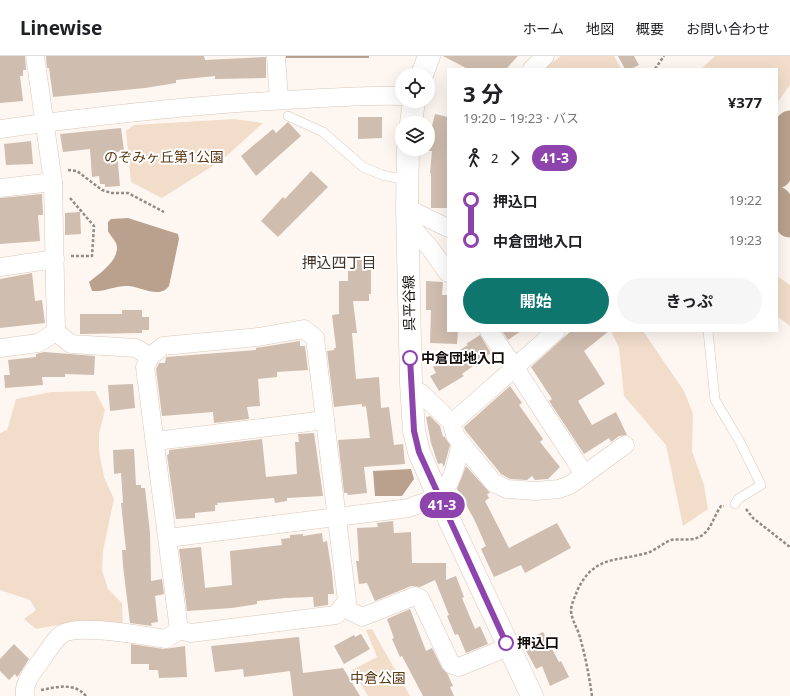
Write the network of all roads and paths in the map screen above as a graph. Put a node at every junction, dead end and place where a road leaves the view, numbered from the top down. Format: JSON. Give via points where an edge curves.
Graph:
{"nodes":[{"id":1,"x":35,"y":56,"type":"edge"},
{"id":2,"x":276,"y":56,"type":"edge"},
{"id":3,"x":429,"y":56,"type":"edge"},
{"id":4,"x":545,"y":56,"type":"edge"},
{"id":5,"x":664,"y":56,"type":"edge"},
{"id":6,"x":425,"y":68,"type":"edge"},
{"id":7,"x":533,"y":68,"type":"edge"},
{"id":8,"x":656,"y":68,"type":"edge"},
{"id":9,"x":395,"y":96,"type":"edge"},
{"id":10,"x":280,"y":100,"type":"junction"},
{"id":11,"x":288,"y":116,"type":"dead end"},
{"id":12,"x":44,"y":123,"type":"junction"},
{"id":13,"x":0,"y":129,"type":"edge"},
{"id":14,"x":408,"y":156,"type":"edge"},
{"id":15,"x":59,"y":178,"type":"junction"},
{"id":16,"x":406,"y":180,"type":"junction"},
{"id":17,"x":0,"y":188,"type":"edge"},
{"id":18,"x":68,"y":196,"type":"dead end"},
{"id":19,"x":164,"y":212,"type":"dead end"},
{"id":20,"x":407,"y":215,"type":"junction"},
{"id":21,"x":447,"y":228,"type":"edge"},
{"id":22,"x":55,"y":258,"type":"junction"},
{"id":23,"x":0,"y":266,"type":"edge"},
{"id":24,"x":447,"y":272,"type":"edge"},
{"id":25,"x":56,"y":332,"type":"junction"},
{"id":26,"x":490,"y":332,"type":"edge"},
{"id":27,"x":555,"y":332,"type":"edge"},
{"id":28,"x":708,"y":332,"type":"edge"},
{"id":29,"x":0,"y":348,"type":"edge"},
{"id":30,"x":150,"y":357,"type":"junction"},
{"id":31,"x":515,"y":368,"type":"junction"},
{"id":32,"x":411,"y":389,"type":"junction"},
{"id":33,"x":325,"y":420,"type":"junction"},
{"id":34,"x":452,"y":423,"type":"junction"},
{"id":35,"x":156,"y":441,"type":"junction"},
{"id":36,"x":461,"y":443,"type":"junction"},
{"id":37,"x":625,"y":445,"type":"dead end"},
{"id":38,"x":584,"y":474,"type":"junction"},
{"id":39,"x":438,"y":496,"type":"junction"},
{"id":40,"x":735,"y":504,"type":"junction"},
{"id":41,"x":336,"y":518,"type":"junction"},
{"id":42,"x":168,"y":538,"type":"junction"},
{"id":43,"x":790,"y":547,"type":"edge"},
{"id":44,"x":342,"y":607,"type":"junction"},
{"id":45,"x":179,"y":630,"type":"junction"},
{"id":46,"x":508,"y":647,"type":"junction"},
{"id":47,"x":25,"y":695,"type":"edge"},
{"id":48,"x":86,"y":696,"type":"edge"},
{"id":49,"x":532,"y":696,"type":"edge"},
{"id":50,"x":592,"y":696,"type":"edge"}],
"edges":[{"from":1,"to":12,"type":"street"},
{"from":2,"to":10,"type":"street"},
{"from":3,"to":6,"type":"main road"},
{"from":4,"to":7,"type":"street"},
{"from":5,"to":8,"type":"path"},
{"from":9,"to":10,"type":"street"},
{"from":10,"to":12,"type":"street","via":[[204,104]]},
{"from":11,"to":16,"type":"lane","via":[[323,132],[363,167],[382,175]]},
{"from":12,"to":13,"type":"street"},
{"from":12,"to":15,"type":"street"},
{"from":14,"to":16,"type":"main road","name":"呉平谷線"},
{"from":15,"to":17,"type":"street"},
{"from":15,"to":19,"type":"path","via":[[66,170],[77,171],[102,190],[128,193]]},
{"from":15,"to":22,"type":"street"},
{"from":16,"to":20,"type":"main road","name":"呉平谷線"},
{"from":18,"to":22,"type":"path","via":[[94,226],[92,256]]},
{"from":20,"to":21,"type":"street"},
{"from":20,"to":24,"type":"street"},
{"from":20,"to":32,"type":"main road","name":"呉平谷線"},
{"from":22,"to":23,"type":"street"},
{"from":22,"to":25,"type":"street"},
{"from":25,"to":29,"type":"street","via":[[38,343]]},
{"from":25,"to":30,"type":"street","via":[[71,344],[136,348]]},
{"from":26,"to":31,"type":"street"},
{"from":27,"to":31,"type":"street"},
{"from":28,"to":40,"type":"lane","via":[[715,400],[761,485],[738,499]]},
{"from":30,"to":33,"type":"street","via":[[163,346],[258,337],[304,329],[315,338]]},
{"from":30,"to":35,"type":"street","via":[[145,367]]},
{"from":31,"to":34,"type":"street"},
{"from":31,"to":38,"type":"street"},
{"from":32,"to":34,"type":"street","via":[[421,393]]},
{"from":32,"to":39,"type":"main road","name":"呉平谷線","via":[[414,431],[419,452]]},
{"from":33,"to":35,"type":"street"},
{"from":33,"to":41,"type":"street"},
{"from":34,"to":36,"type":"street"},
{"from":35,"to":42,"type":"street"},
{"from":36,"to":38,"type":"street","via":[[494,483],[507,489],[559,489]]},
{"from":36,"to":39,"type":"street","via":[[447,486]]},
{"from":37,"to":38,"type":"street"},
{"from":39,"to":41,"type":"street","via":[[409,508]]},
{"from":39,"to":46,"type":"main road","name":"呉平谷線"},
{"from":40,"to":43,"type":"path","via":[[740,505]]},
{"from":40,"to":50,"type":"path","via":[[721,506],[707,532],[700,537],[671,540],[656,550],[608,561],[588,573],[576,593],[571,610],[589,671]]},
{"from":41,"to":42,"type":"street"},
{"from":41,"to":44,"type":"street","via":[[347,600]]},
{"from":42,"to":45,"type":"street"},
{"from":44,"to":45,"type":"street","via":[[336,615],[191,633]]},
{"from":44,"to":46,"type":"street","via":[[362,617],[415,596],[420,598],[451,664],[459,667]]},
{"from":45,"to":47,"type":"street","via":[[166,639],[74,629],[61,634],[28,678]]},
{"from":46,"to":49,"type":"main road","name":"呉平谷線"},
{"from":47,"to":48,"type":"path","via":[[65,686]]}]}
